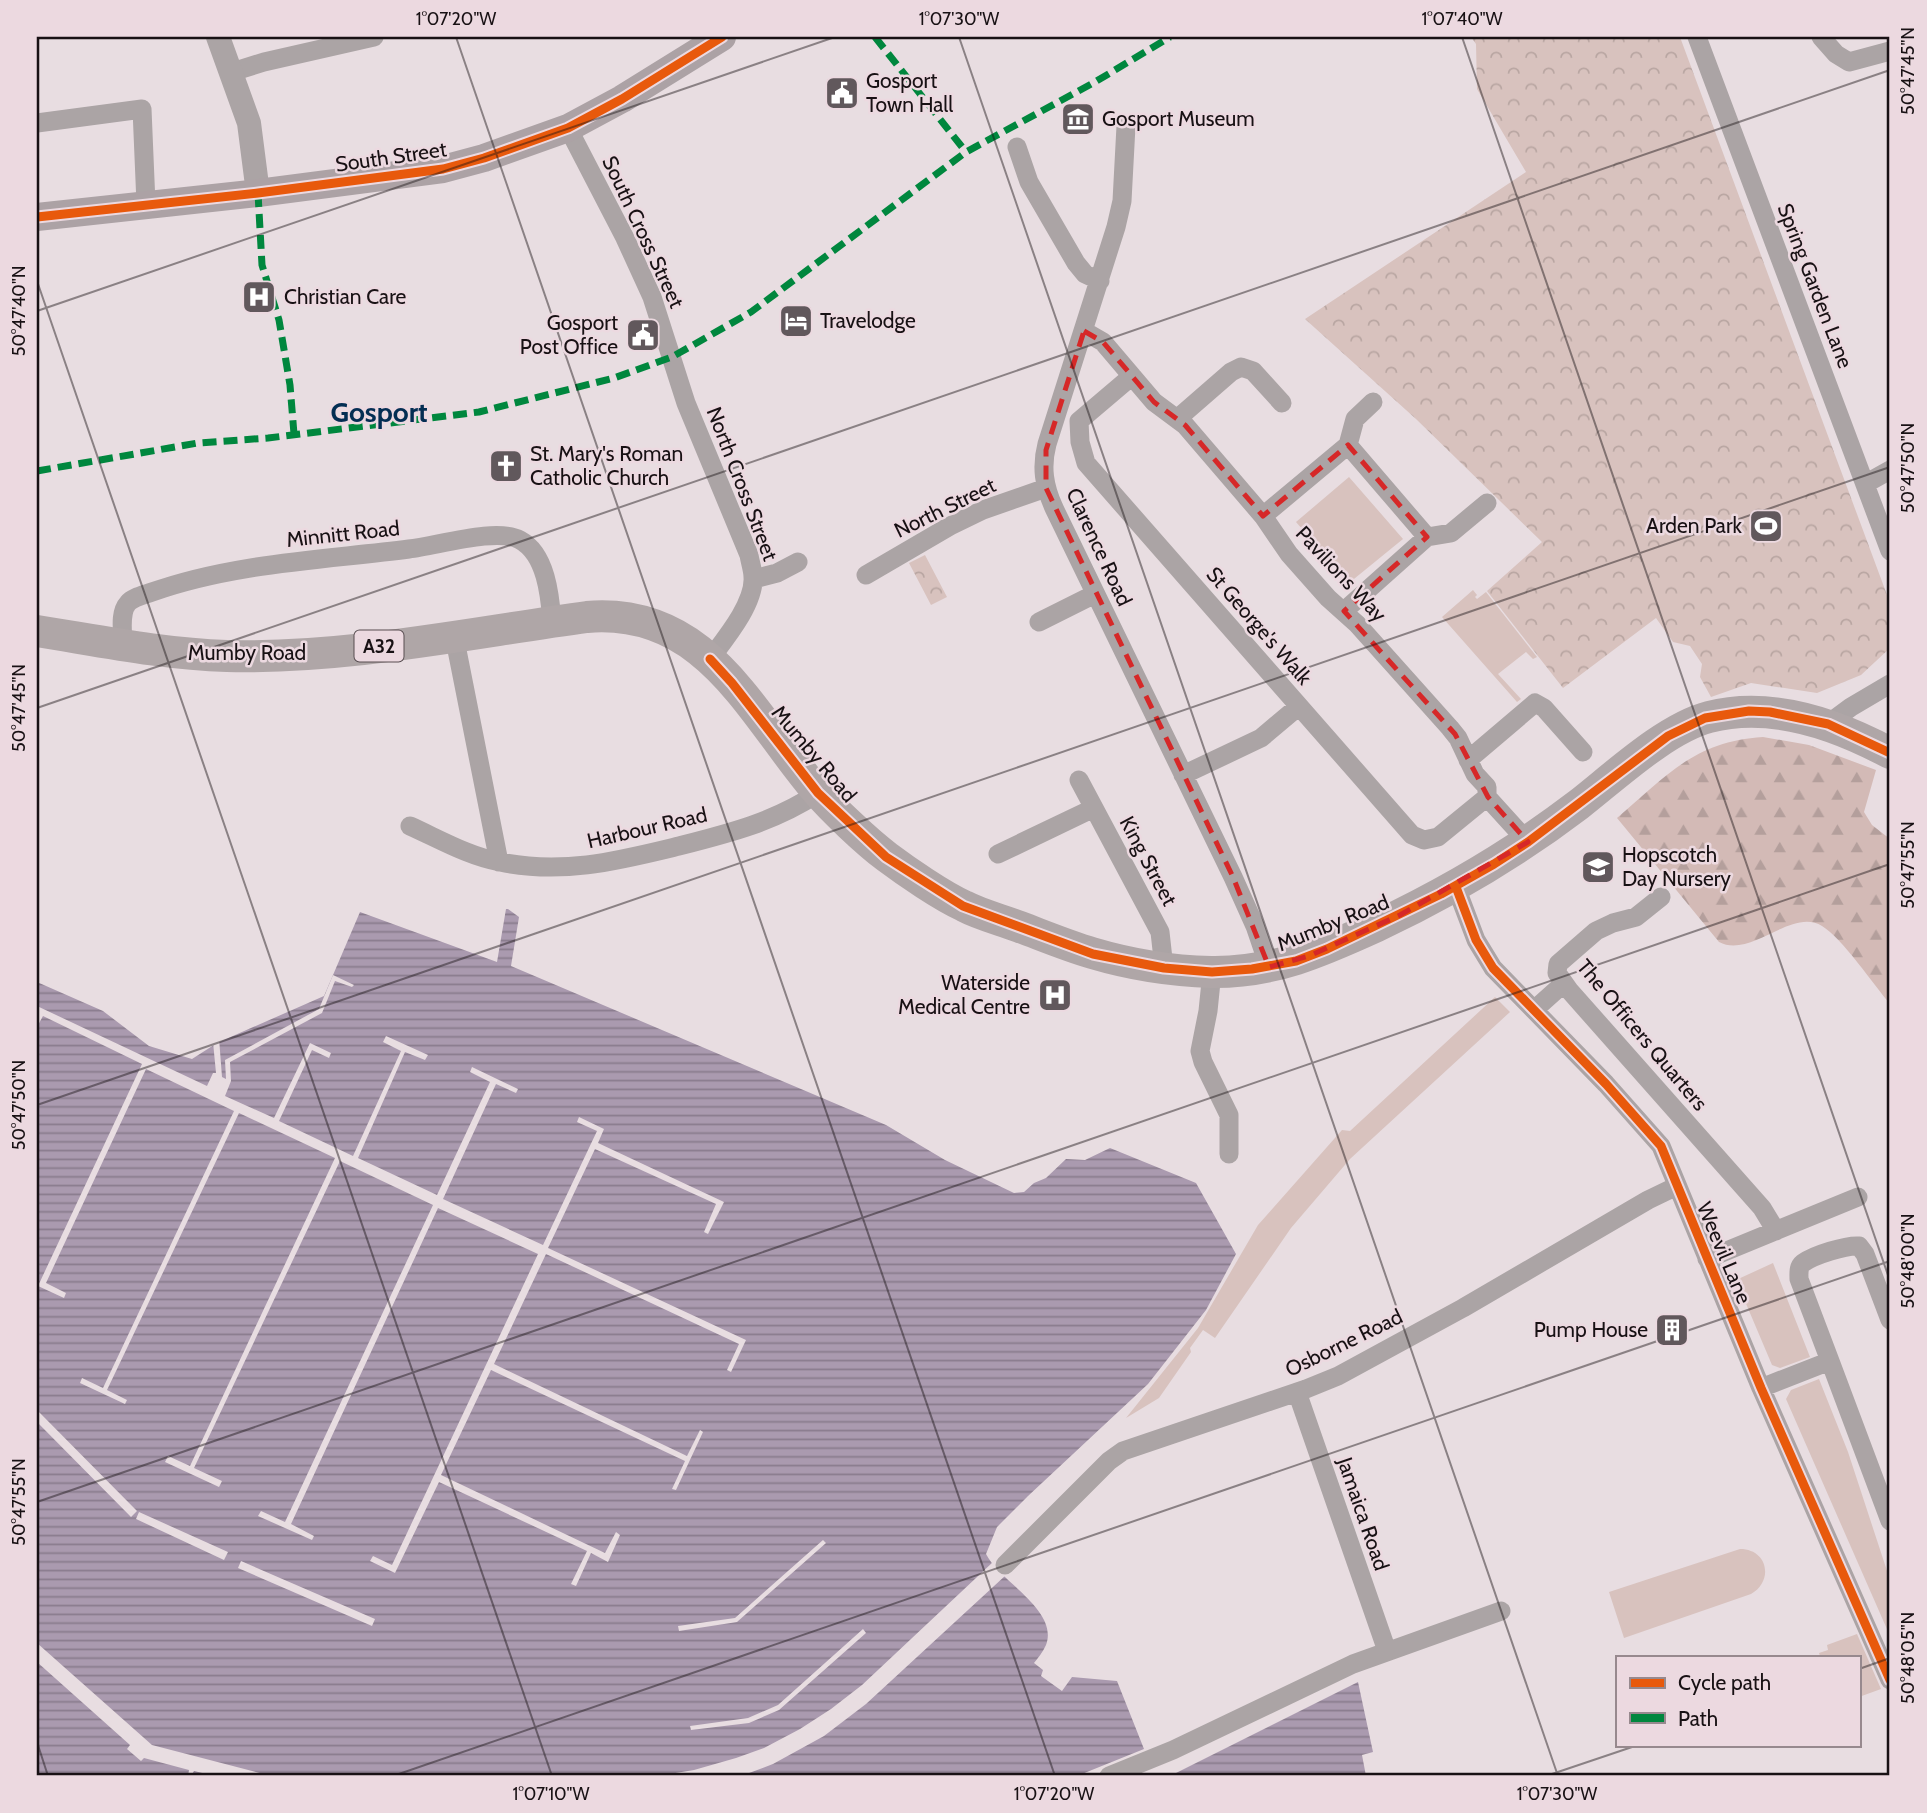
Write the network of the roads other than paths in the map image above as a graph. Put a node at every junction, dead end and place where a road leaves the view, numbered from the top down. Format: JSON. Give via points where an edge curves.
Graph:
{"nodes":[{"id":1,"x":218,"y":37,"type":"edge"},
{"id":2,"x":374,"y":37,"type":"edge"},
{"id":3,"x":722,"y":37,"type":"edge"},
{"id":4,"x":1697,"y":37,"type":"edge"},
{"id":5,"x":1821,"y":37,"type":"edge"},
{"id":6,"x":1890,"y":51,"type":"edge"},
{"id":7,"x":232,"y":72,"type":"junction"},
{"id":8,"x":37,"y":123,"type":"edge"},
{"id":9,"x":568,"y":128,"type":"junction"},
{"id":10,"x":1131,"y":136,"type":"dead end"},
{"id":11,"x":1017,"y":148,"type":"dead end"},
{"id":12,"x":258,"y":193,"type":"junction"},
{"id":13,"x":146,"y":205,"type":"junction"},
{"id":14,"x":37,"y":217,"type":"edge"},
{"id":15,"x":1100,"y":281,"type":"junction"},
{"id":16,"x":1084,"y":331,"type":"junction"},
{"id":17,"x":672,"y":357,"type":"joint"},
{"id":18,"x":1129,"y":373,"type":"junction"},
{"id":19,"x":1373,"y":402,"type":"dead end"},
{"id":20,"x":1282,"y":404,"type":"dead end"},
{"id":21,"x":1177,"y":419,"type":"junction"},
{"id":22,"x":1348,"y":445,"type":"junction"},
{"id":23,"x":1890,"y":470,"type":"edge"},
{"id":24,"x":1865,"y":484,"type":"junction"},
{"id":25,"x":1046,"y":488,"type":"junction"},
{"id":26,"x":1487,"y":503,"type":"dead end"},
{"id":27,"x":1263,"y":516,"type":"junction"},
{"id":28,"x":1427,"y":537,"type":"junction"},
{"id":29,"x":1890,"y":551,"type":"edge"},
{"id":30,"x":799,"y":562,"type":"dead end"},
{"id":31,"x":866,"y":575,"type":"dead end"},
{"id":32,"x":754,"y":579,"type":"junction"},
{"id":33,"x":1095,"y":594,"type":"junction"},
{"id":34,"x":1344,"y":611,"type":"junction"},
{"id":35,"x":552,"y":622,"type":"junction"},
{"id":36,"x":1040,"y":622,"type":"dead end"},
{"id":37,"x":37,"y":631,"type":"edge"},
{"id":38,"x":454,"y":635,"type":"junction"},
{"id":39,"x":123,"y":645,"type":"junction"},
{"id":40,"x":710,"y":659,"type":"junction"},
{"id":41,"x":1890,"y":684,"type":"edge"},
{"id":42,"x":1299,"y":706,"type":"junction"},
{"id":43,"x":1828,"y":724,"type":"junction"},
{"id":44,"x":1583,"y":752,"type":"dead end"},
{"id":45,"x":1890,"y":753,"type":"edge"},
{"id":46,"x":1468,"y":760,"type":"junction"},
{"id":47,"x":1183,"y":775,"type":"junction"},
{"id":48,"x":1079,"y":780,"type":"dead end"},
{"id":49,"x":818,"y":793,"type":"junction"},
{"id":50,"x":1487,"y":797,"type":"junction"},
{"id":51,"x":1094,"y":808,"type":"junction"},
{"id":52,"x":410,"y":826,"type":"dead end"},
{"id":53,"x":1528,"y":842,"type":"junction"},
{"id":54,"x":998,"y":854,"type":"dead end"},
{"id":55,"x":499,"y":862,"type":"junction"},
{"id":56,"x":1456,"y":887,"type":"junction"},
{"id":57,"x":1661,"y":897,"type":"dead end"},
{"id":58,"x":1269,"y":967,"type":"junction"},
{"id":59,"x":1164,"y":968,"type":"junction"},
{"id":60,"x":1212,"y":972,"type":"junction"},
{"id":61,"x":1563,"y":984,"type":"junction"},
{"id":62,"x":1534,"y":1010,"type":"junction"},
{"id":63,"x":1229,"y":1154,"type":"dead end"},
{"id":64,"x":1677,"y":1186,"type":"junction"},
{"id":65,"x":1858,"y":1197,"type":"dead end"},
{"id":66,"x":1776,"y":1231,"type":"junction"},
{"id":67,"x":1707,"y":1259,"type":"junction"},
{"id":68,"x":1890,"y":1320,"type":"edge"},
{"id":69,"x":1830,"y":1361,"type":"junction"},
{"id":70,"x":1761,"y":1388,"type":"junction"},
{"id":71,"x":1297,"y":1392,"type":"junction"},
{"id":72,"x":1890,"y":1521,"type":"edge"},
{"id":73,"x":1005,"y":1565,"type":"dead end"},
{"id":74,"x":1501,"y":1611,"type":"dead end"},
{"id":75,"x":1387,"y":1651,"type":"junction"},
{"id":76,"x":1890,"y":1680,"type":"edge"},
{"id":77,"x":1109,"y":1776,"type":"edge"}],
"edges":[{"from":1,"to":7,"type":"street"},
{"from":2,"to":7,"type":"street"},
{"from":3,"to":9,"type":"main road","name":"South Street"},
{"from":4,"to":24,"type":"street","name":"Spring Garden Lane"},
{"from":5,"to":6,"type":"street","via":[[1849,62]]},
{"from":7,"to":12,"type":"street","via":[[249,123]]},
{"from":8,"to":13,"type":"street","via":[[142,109]]},
{"from":9,"to":12,"type":"main road","name":"South Street","via":[[443,169]]},
{"from":9,"to":17,"type":"street","name":"South Cross Street","via":[[652,297]]},
{"from":10,"to":15,"type":"street","name":"Clarence Road","via":[[1122,201]]},
{"from":11,"to":15,"type":"street","via":[[1029,182],[1076,263]]},
{"from":12,"to":13,"type":"main road","name":"South Street"},
{"from":13,"to":14,"type":"main road","name":"South Street"},
{"from":15,"to":16,"type":"street","name":"Clarence Road"},
{"from":16,"to":18,"type":"street","name":"Pavilions Way","via":[[1103,342]]},
{"from":16,"to":25,"type":"street","name":"Clarence Road","via":[[1047,444],[1043,462]]},
{"from":17,"to":32,"type":"street","name":"North Cross Street","via":[[741,533]]},
{"from":18,"to":21,"type":"street","name":"Pavilions Way"},
{"from":18,"to":42,"type":"street","name":"St George's Walk","via":[[1078,424],[1083,458]]},
{"from":19,"to":22,"type":"street","via":[[1355,419]]},
{"from":20,"to":21,"type":"street","via":[[1253,371],[1237,368]]},
{"from":21,"to":27,"type":"street","name":"Pavilions Way"},
{"from":22,"to":27,"type":"street"},
{"from":22,"to":28,"type":"street"},
{"from":23,"to":24,"type":"street"},
{"from":24,"to":29,"type":"street","name":"Spring Garden Lane"},
{"from":25,"to":31,"type":"street","name":"North Street","via":[[983,510]]},
{"from":25,"to":33,"type":"street","name":"Clarence Road"},
{"from":26,"to":28,"type":"street","via":[[1451,533]]},
{"from":27,"to":34,"type":"street","name":"Pavilions Way","via":[[1289,554]]},
{"from":28,"to":34,"type":"street"},
{"from":30,"to":32,"type":"street"},
{"from":32,"to":40,"type":"street","name":"North Cross Street","via":[[742,612]]},
{"from":33,"to":36,"type":"street"},
{"from":33,"to":47,"type":"street","name":"Clarence Road"},
{"from":34,"to":46,"type":"street","name":"Pavilions Way","via":[[1450,728]]},
{"from":35,"to":38,"type":"main road","name":"Mumby Road","number":"A32"},
{"from":35,"to":39,"type":"street","name":"Minnitt Road","via":[[545,579],[533,553],[516,538],[490,536],[238,570],[164,588],[129,601],[123,610]]},
{"from":35,"to":40,"type":"main road","name":"Mumby Road","number":"A32","via":[[607,615],[634,618],[671,631]]},
{"from":37,"to":39,"type":"main road","name":"Mumby Road","number":"A32"},
{"from":38,"to":39,"type":"main road","name":"Mumby Road","number":"A32","via":[[283,656],[215,656]]},
{"from":38,"to":55,"type":"street"},
{"from":40,"to":49,"type":"main road","name":"Mumby Road","number":"A32"},
{"from":41,"to":43,"type":"street"},
{"from":42,"to":47,"type":"street","via":[[1261,738]]},
{"from":42,"to":50,"type":"street","name":"St George's Walk","via":[[1415,837],[1438,837]]},
{"from":43,"to":45,"type":"main road","name":"Mumby Road","number":"A32"},
{"from":43,"to":53,"type":"main road","name":"Mumby Road","number":"A32","via":[[1770,712],[1705,718],[1668,736]]},
{"from":44,"to":46,"type":"street","via":[[1535,703]]},
{"from":46,"to":50,"type":"street","name":"Pavilions Way","via":[[1487,787]]},
{"from":47,"to":58,"type":"street","name":"Clarence Road","via":[[1255,926]]},
{"from":48,"to":51,"type":"street","name":"King Street"},
{"from":49,"to":55,"type":"street","name":"Harbour Road","via":[[767,821],[607,864],[548,868]]},
{"from":49,"to":59,"type":"main road","name":"Mumby Road","number":"A32","via":[[886,857],[963,906],[1093,954]]},
{"from":50,"to":53,"type":"street","name":"Pavilions Way"},
{"from":51,"to":54,"type":"street"},
{"from":51,"to":59,"type":"street","name":"King Street","via":[[1160,932]]},
{"from":52,"to":55,"type":"street","name":"Harbour Road"},
{"from":53,"to":56,"type":"main road","name":"Mumby Road","number":"A32"},
{"from":56,"to":58,"type":"main road","name":"Mumby Road","number":"A32","via":[[1327,949]]},
{"from":56,"to":62,"type":"street","name":"Weevil Lane","via":[[1485,957]]},
{"from":57,"to":61,"type":"street","name":"The Officers Quarters","via":[[1636,917],[1601,929],[1564,959],[1557,968]]},
{"from":58,"to":60,"type":"main road","name":"Mumby Road","number":"A32"},
{"from":59,"to":60,"type":"main road","name":"Mumby Road","number":"A32"},
{"from":60,"to":63,"type":"street","via":[[1200,1055],[1228,1115]]},
{"from":61,"to":62,"type":"street"},
{"from":61,"to":66,"type":"street","name":"The Officers Quarters","via":[[1762,1208]]},
{"from":62,"to":64,"type":"street","name":"Weevil Lane","via":[[1653,1135]]},
{"from":64,"to":67,"type":"street","name":"Weevil Lane"},
{"from":64,"to":71,"type":"street","name":"Osborne Road","via":[[1371,1359]]},
{"from":65,"to":66,"type":"street"},
{"from":66,"to":67,"type":"street"},
{"from":67,"to":70,"type":"street","name":"Weevil Lane"},
{"from":68,"to":69,"type":"street","via":[[1858,1246],[1848,1245],[1804,1262],[1798,1269],[1799,1279]]},
{"from":69,"to":70,"type":"street"},
{"from":69,"to":72,"type":"street"},
{"from":70,"to":76,"type":"street","name":"Weevil Lane"},
{"from":71,"to":73,"type":"street","name":"Osborne Road","via":[[1119,1454]]},
{"from":71,"to":75,"type":"street","name":"Jamaica Road"},
{"from":74,"to":75,"type":"street"},
{"from":75,"to":77,"type":"street"}]}
